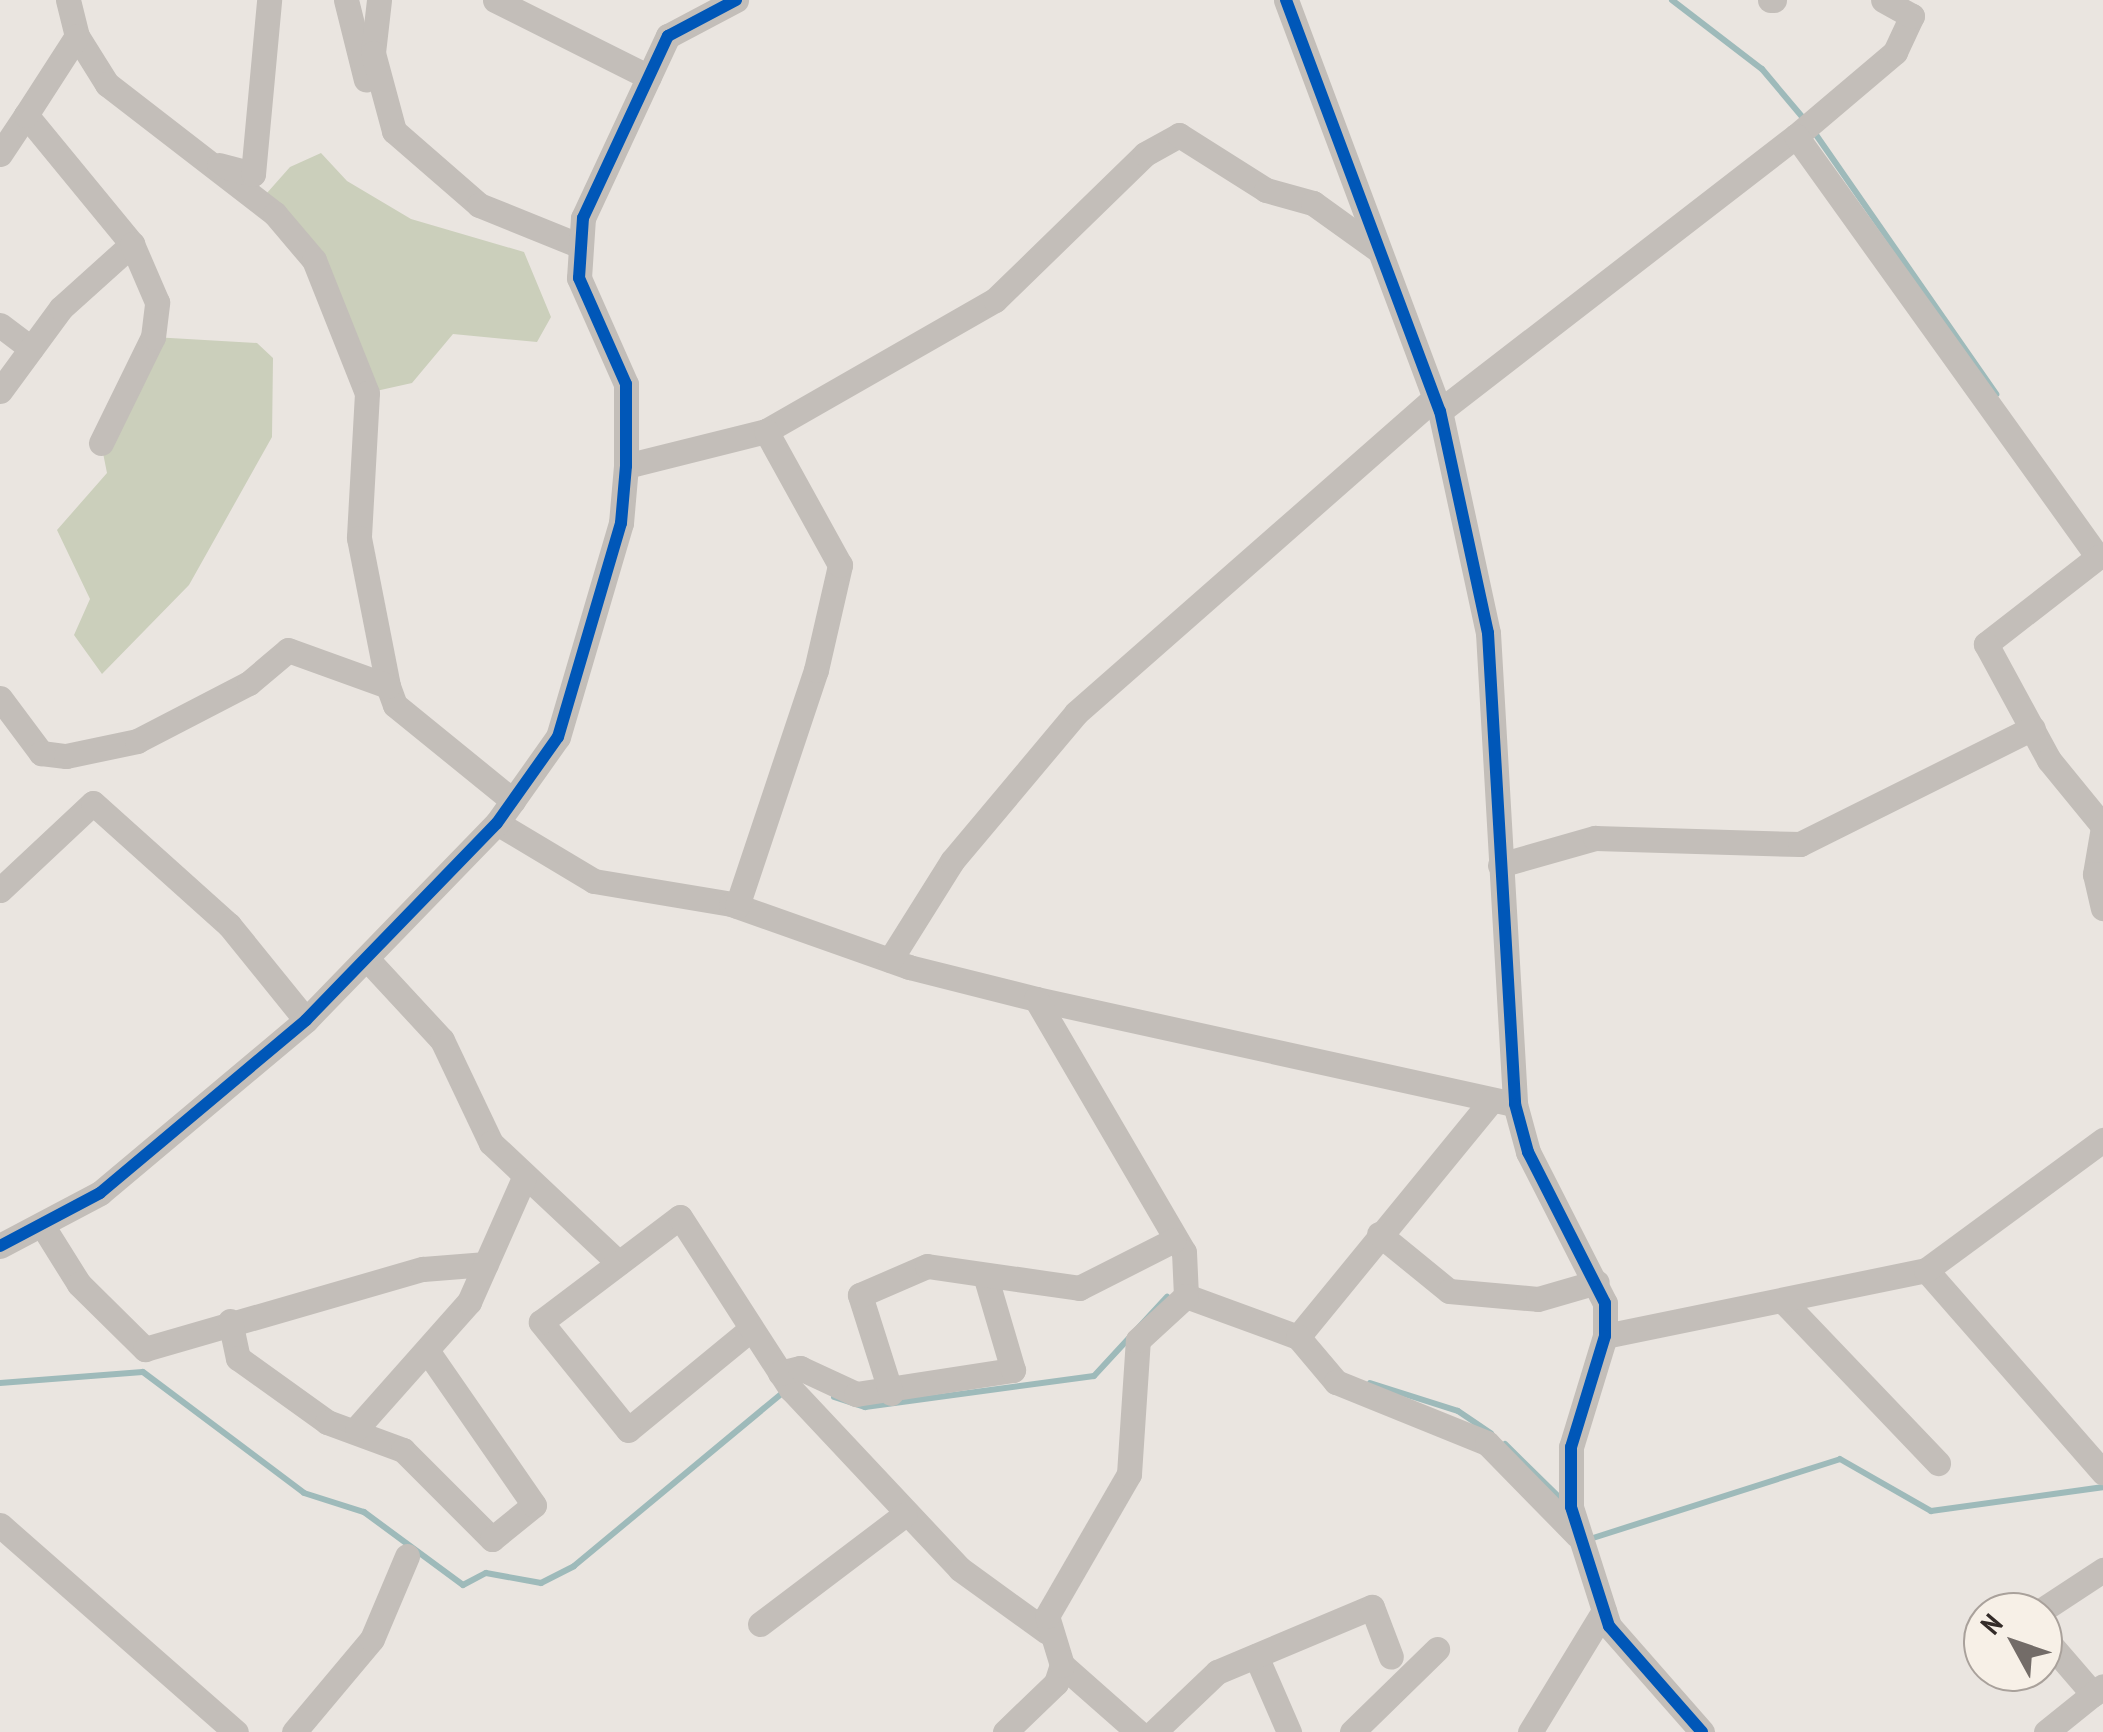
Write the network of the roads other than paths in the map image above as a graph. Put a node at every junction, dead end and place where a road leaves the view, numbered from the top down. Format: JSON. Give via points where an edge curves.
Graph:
{"nodes":[{"id":1,"x":68,"y":0,"type":"edge"},
{"id":2,"x":269,"y":0,"type":"edge"},
{"id":3,"x":346,"y":0,"type":"edge"},
{"id":4,"x":379,"y":0,"type":"edge"},
{"id":5,"x":495,"y":0,"type":"edge"},
{"id":6,"x":736,"y":0,"type":"edge"},
{"id":7,"x":1286,"y":0,"type":"edge"},
{"id":8,"x":1883,"y":0,"type":"edge"},
{"id":9,"x":77,"y":36,"type":"junction"},
{"id":10,"x":649,"y":76,"type":"junction"},
{"id":11,"x":26,"y":116,"type":"junction"},
{"id":12,"x":394,"y":131,"type":"junction"},
{"id":13,"x":1796,"y":136,"type":"junction"},
{"id":14,"x":0,"y":154,"type":"edge"},
{"id":15,"x":200,"y":163,"type":"junction"},
{"id":16,"x":132,"y":244,"type":"junction"},
{"id":17,"x":578,"y":245,"type":"junction"},
{"id":18,"x":1377,"y":248,"type":"junction"},
{"id":19,"x":0,"y":324,"type":"edge"},
{"id":20,"x":32,"y":348,"type":"junction"},
{"id":21,"x":0,"y":391,"type":"edge"},
{"id":22,"x":1436,"y":406,"type":"junction"},
{"id":23,"x":766,"y":431,"type":"junction"},
{"id":24,"x":101,"y":443,"type":"dead end"},
{"id":25,"x":626,"y":466,"type":"junction"},
{"id":26,"x":388,"y":686,"type":"junction"},
{"id":27,"x":0,"y":698,"type":"edge"},
{"id":28,"x":2034,"y":728,"type":"junction"},
{"id":29,"x":513,"y":801,"type":"junction"},
{"id":30,"x":497,"y":823,"type":"junction"},
{"id":31,"x":2103,"y":826,"type":"edge"},
{"id":32,"x":1500,"y":865,"type":"junction"},
{"id":33,"x":0,"y":890,"type":"edge"},
{"id":34,"x":737,"y":906,"type":"junction"},
{"id":35,"x":2103,"y":908,"type":"edge"},
{"id":36,"x":367,"y":959,"type":"junction"},
{"id":37,"x":890,"y":960,"type":"junction"},
{"id":38,"x":1036,"y":1000,"type":"junction"},
{"id":39,"x":306,"y":1020,"type":"junction"},
{"id":40,"x":1503,"y":1103,"type":"junction"},
{"id":41,"x":2103,"y":1140,"type":"edge"},
{"id":42,"x":524,"y":1178,"type":"junction"},
{"id":43,"x":44,"y":1228,"type":"junction"},
{"id":44,"x":1380,"y":1234,"type":"junction"},
{"id":45,"x":1174,"y":1240,"type":"junction"},
{"id":46,"x":0,"y":1246,"type":"edge"},
{"id":47,"x":620,"y":1263,"type":"junction"},
{"id":48,"x":486,"y":1264,"type":"junction"},
{"id":49,"x":1926,"y":1270,"type":"junction"},
{"id":50,"x":986,"y":1278,"type":"junction"},
{"id":51,"x":1597,"y":1282,"type":"junction"},
{"id":52,"x":1186,"y":1296,"type":"junction"},
{"id":53,"x":1784,"y":1302,"type":"junction"},
{"id":54,"x":230,"y":1320,"type":"junction"},
{"id":55,"x":752,"y":1330,"type":"junction"},
{"id":56,"x":1605,"y":1336,"type":"junction"},
{"id":57,"x":1298,"y":1337,"type":"junction"},
{"id":58,"x":428,"y":1352,"type":"junction"},
{"id":59,"x":780,"y":1373,"type":"junction"},
{"id":60,"x":891,"y":1393,"type":"junction"},
{"id":61,"x":357,"y":1428,"type":"junction"},
{"id":62,"x":1938,"y":1462,"type":"dead end"},
{"id":63,"x":2103,"y":1472,"type":"edge"},
{"id":64,"x":904,"y":1515,"type":"junction"},
{"id":65,"x":0,"y":1525,"type":"edge"},
{"id":66,"x":1580,"y":1538,"type":"junction"},
{"id":67,"x":407,"y":1556,"type":"dead end"},
{"id":68,"x":2103,"y":1570,"type":"edge"},
{"id":69,"x":2063,"y":1596,"type":"edge"},
{"id":70,"x":1604,"y":1611,"type":"junction"},
{"id":71,"x":760,"y":1624,"type":"dead end"},
{"id":72,"x":1047,"y":1632,"type":"junction"},
{"id":73,"x":1437,"y":1650,"type":"dead end"},
{"id":74,"x":1256,"y":1656,"type":"junction"},
{"id":75,"x":2063,"y":1656,"type":"edge"},
{"id":76,"x":1391,"y":1657,"type":"dead end"},
{"id":77,"x":1062,"y":1665,"type":"junction"},
{"id":78,"x":2098,"y":1690,"type":"edge"},
{"id":79,"x":236,"y":1732,"type":"edge"},
{"id":80,"x":294,"y":1732,"type":"edge"},
{"id":81,"x":1005,"y":1732,"type":"edge"},
{"id":82,"x":1138,"y":1732,"type":"edge"},
{"id":83,"x":1154,"y":1732,"type":"edge"},
{"id":84,"x":1289,"y":1732,"type":"edge"},
{"id":85,"x":1352,"y":1732,"type":"edge"},
{"id":86,"x":1530,"y":1732,"type":"edge"},
{"id":87,"x":1702,"y":1732,"type":"edge"},
{"id":88,"x":2046,"y":1732,"type":"edge"}],
"edges":[{"from":1,"to":9,"type":"street"},
{"from":2,"to":15,"type":"street","via":[[254,174]]},
{"from":3,"to":12,"type":"street","via":[[378,115]]},
{"from":4,"to":12,"type":"street","via":[[373,53]]},
{"from":5,"to":10,"type":"street"},
{"from":6,"to":10,"type":"street","via":[[668,36]]},
{"from":7,"to":18,"type":"street"},
{"from":8,"to":13,"type":"street","via":[[1912,16],[1894,52]]},
{"from":9,"to":11,"type":"street"},
{"from":9,"to":15,"type":"street","via":[[107,84]]},
{"from":10,"to":17,"type":"street"},
{"from":11,"to":14,"type":"street"},
{"from":11,"to":16,"type":"street"},
{"from":12,"to":17,"type":"street","via":[[480,206]]},
{"from":13,"to":22,"type":"street"},
{"from":13,"to":28,"type":"street","via":[[2098,558],[1986,644]]},
{"from":15,"to":26,"type":"street","via":[[275,214],[314,260],[367,393],[358,538]]},
{"from":16,"to":20,"type":"street","via":[[92,275]]},
{"from":16,"to":24,"type":"street","via":[[157,302],[153,337]]},
{"from":17,"to":25,"type":"street","via":[[579,278],[626,384]]},
{"from":18,"to":22,"type":"street"},
{"from":18,"to":23,"type":"street","via":[[1313,203],[1241,177],[1179,135],[1145,154],[995,300]]},
{"from":19,"to":20,"type":"street"},
{"from":20,"to":21,"type":"street"},
{"from":22,"to":32,"type":"street","via":[[1488,633]]},
{"from":22,"to":37,"type":"street","via":[[1076,713],[994,806]]},
{"from":23,"to":25,"type":"street"},
{"from":23,"to":34,"type":"street","via":[[840,565],[816,670]]},
{"from":25,"to":29,"type":"street","via":[[621,523],[577,694]]},
{"from":26,"to":27,"type":"street","via":[[288,650],[248,683],[138,741],[66,756],[41,753]]},
{"from":26,"to":29,"type":"street","via":[[395,704]]},
{"from":28,"to":31,"type":"street"},
{"from":28,"to":32,"type":"street","via":[[1800,844],[1596,838]]},
{"from":29,"to":30,"type":"street"},
{"from":30,"to":34,"type":"street","via":[[594,881]]},
{"from":30,"to":36,"type":"street"},
{"from":31,"to":35,"type":"street","via":[[2095,874]]},
{"from":32,"to":40,"type":"street"},
{"from":33,"to":39,"type":"street","via":[[93,803],[229,926]]},
{"from":34,"to":37,"type":"street"},
{"from":36,"to":39,"type":"street"},
{"from":36,"to":42,"type":"street","via":[[442,1040],[492,1143]]},
{"from":37,"to":38,"type":"street"},
{"from":38,"to":40,"type":"street"},
{"from":38,"to":45,"type":"street"},
{"from":39,"to":43,"type":"street","via":[[174,1138]]},
{"from":40,"to":44,"type":"street"},
{"from":40,"to":51,"type":"street"},
{"from":41,"to":49,"type":"street"},
{"from":42,"to":47,"type":"street"},
{"from":42,"to":48,"type":"street"},
{"from":43,"to":46,"type":"street"},
{"from":43,"to":54,"type":"street","via":[[79,1284],[134,1344],[145,1349]]},
{"from":44,"to":51,"type":"street","via":[[1449,1291],[1538,1299]]},
{"from":44,"to":57,"type":"street"},
{"from":45,"to":50,"type":"street","via":[[1079,1288]]},
{"from":45,"to":52,"type":"street","via":[[1189,1272]]},
{"from":47,"to":55,"type":"street","via":[[680,1218]]},
{"from":47,"to":55,"type":"street","via":[[541,1322],[628,1430]]},
{"from":48,"to":54,"type":"street","via":[[422,1268]]},
{"from":48,"to":58,"type":"street"},
{"from":49,"to":53,"type":"street"},
{"from":49,"to":63,"type":"street"},
{"from":50,"to":60,"type":"street","via":[[1013,1370]]},
{"from":50,"to":60,"type":"street","via":[[927,1266],[860,1295]]},
{"from":51,"to":56,"type":"street"},
{"from":52,"to":57,"type":"street"},
{"from":52,"to":72,"type":"street","via":[[1138,1340],[1128,1474],[1048,1616]]},
{"from":53,"to":56,"type":"street"},
{"from":53,"to":62,"type":"street"},
{"from":54,"to":61,"type":"street","via":[[238,1358],[328,1422]]},
{"from":55,"to":59,"type":"street"},
{"from":56,"to":66,"type":"street","via":[[1570,1447]]},
{"from":57,"to":66,"type":"street","via":[[1336,1382],[1487,1442]]},
{"from":58,"to":61,"type":"street"},
{"from":58,"to":61,"type":"street","via":[[534,1505],[492,1539],[403,1450]]},
{"from":59,"to":60,"type":"street","via":[[800,1368],[856,1394]]},
{"from":59,"to":64,"type":"street"},
{"from":64,"to":71,"type":"street"},
{"from":64,"to":72,"type":"street","via":[[1016,1618]]},
{"from":65,"to":79,"type":"street"},
{"from":66,"to":70,"type":"street"},
{"from":67,"to":80,"type":"street","via":[[372,1639]]},
{"from":68,"to":69,"type":"street"},
{"from":70,"to":86,"type":"street"},
{"from":70,"to":87,"type":"street","via":[[1646,1677]]},
{"from":72,"to":77,"type":"street"},
{"from":73,"to":85,"type":"street"},
{"from":74,"to":76,"type":"street","via":[[1372,1608]]},
{"from":74,"to":83,"type":"street","via":[[1218,1672]]},
{"from":74,"to":84,"type":"street"},
{"from":75,"to":78,"type":"street"},
{"from":77,"to":81,"type":"street","via":[[1056,1683]]},
{"from":77,"to":82,"type":"street"},
{"from":78,"to":88,"type":"street"}]}
